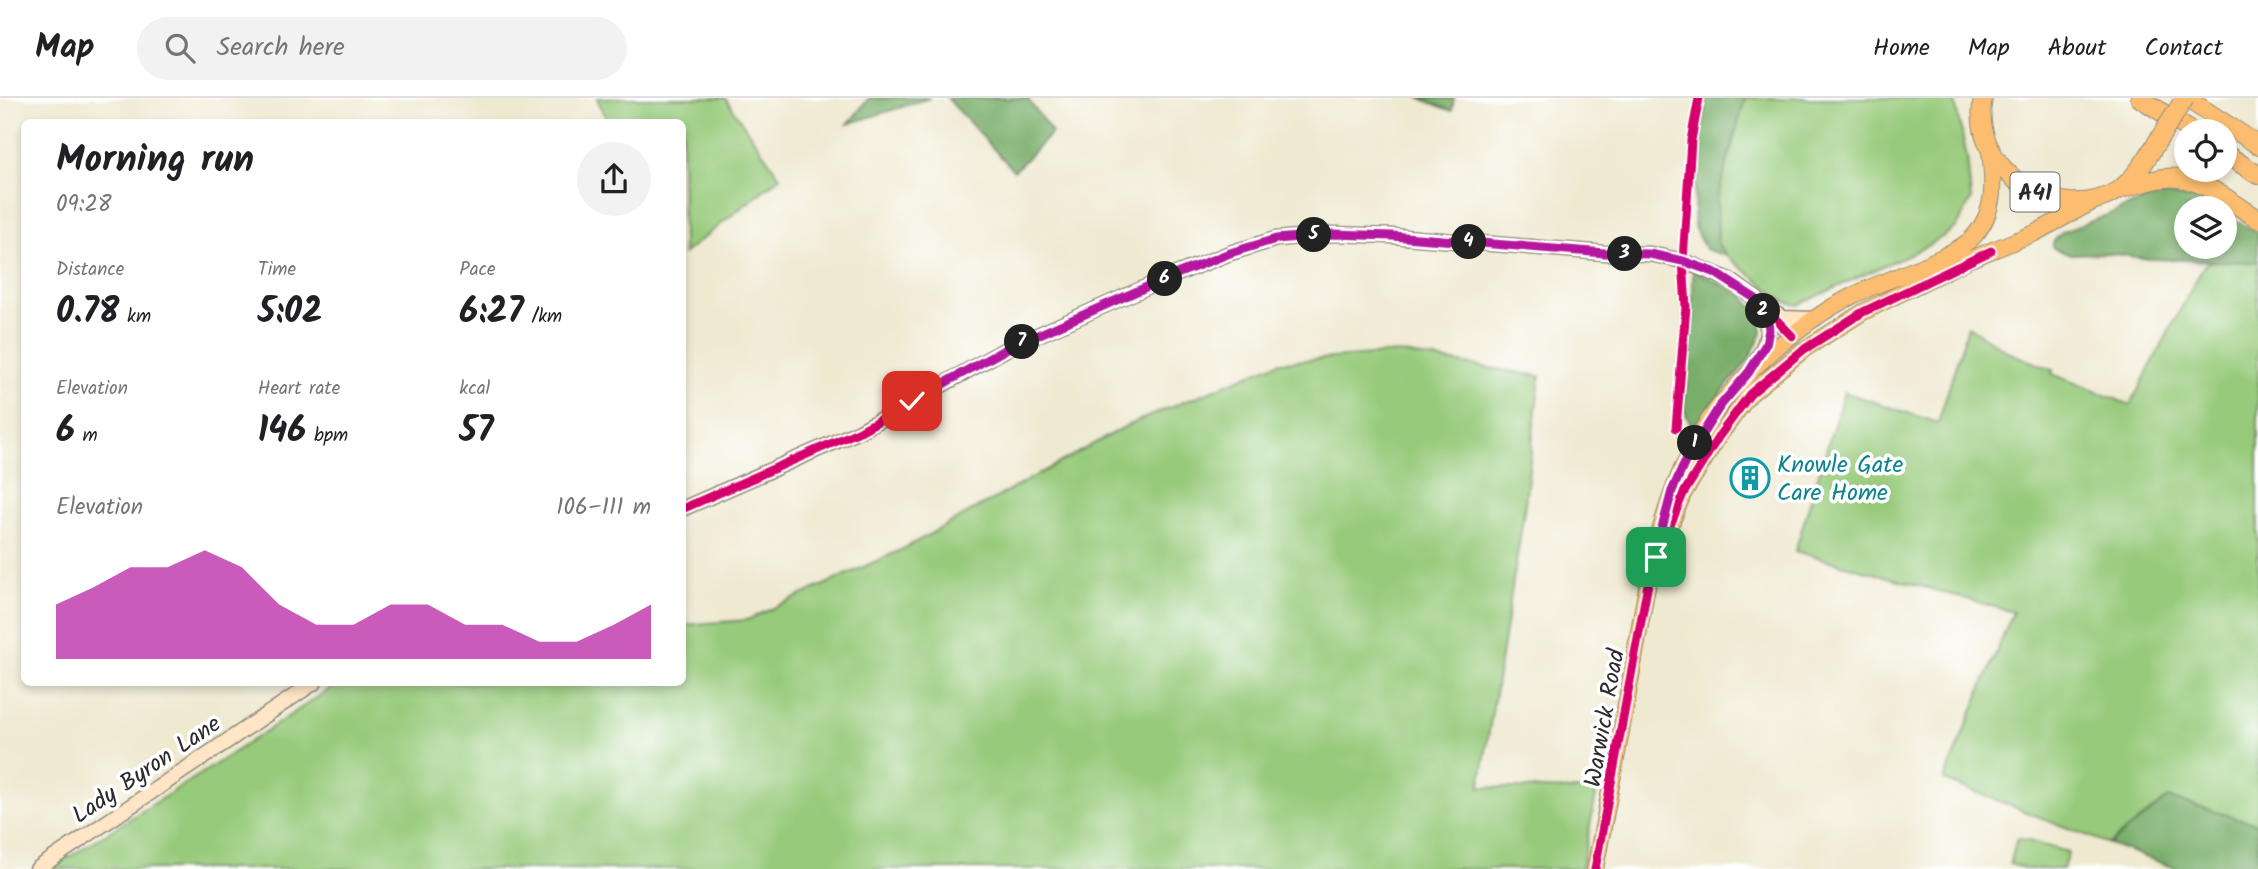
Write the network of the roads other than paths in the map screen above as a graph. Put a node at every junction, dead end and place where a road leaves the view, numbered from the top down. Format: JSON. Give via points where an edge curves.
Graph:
{"nodes":[{"id":1,"x":1699,"y":98,"type":"edge"},
{"id":2,"x":1969,"y":98,"type":"edge"},
{"id":3,"x":1983,"y":98,"type":"edge"},
{"id":4,"x":2140,"y":98,"type":"edge"},
{"id":5,"x":2185,"y":98,"type":"edge"},
{"id":6,"x":2174,"y":120,"type":"edge"},
{"id":7,"x":1987,"y":143,"type":"junction"},
{"id":8,"x":2258,"y":145,"type":"edge"},
{"id":9,"x":2237,"y":161,"type":"edge"},
{"id":10,"x":2258,"y":175,"type":"edge"},
{"id":11,"x":2118,"y":190,"type":"junction"},
{"id":12,"x":2098,"y":199,"type":"junction"},
{"id":13,"x":2258,"y":219,"type":"edge"},
{"id":14,"x":1683,"y":261,"type":"junction"},
{"id":15,"x":1903,"y":291,"type":"junction"},
{"id":16,"x":1760,"y":304,"type":"junction"},
{"id":17,"x":1815,"y":319,"type":"junction"},
{"id":18,"x":1792,"y":337,"type":"junction"},
{"id":19,"x":1749,"y":372,"type":"junction"},
{"id":20,"x":1676,"y":428,"type":"dead end"},
{"id":21,"x":686,"y":507,"type":"edge"},
{"id":22,"x":1650,"y":573,"type":"junction"},
{"id":23,"x":308,"y":686,"type":"edge"},
{"id":24,"x":37,"y":869,"type":"edge"},
{"id":25,"x":1595,"y":869,"type":"edge"}],
"edges":[{"from":1,"to":14,"type":"street","via":[[1691,140]]},
{"from":2,"to":7,"type":"highway"},
{"from":3,"to":7,"type":"highway","via":[[1981,117]]},
{"from":4,"to":6,"type":"highway"},
{"from":5,"to":8,"type":"highway"},
{"from":5,"to":11,"type":"highway","number":"A41","bridge":true,"via":[[2137,173]]},
{"from":7,"to":12,"type":"highway","number":"A41","via":[[2007,174],[2024,188],[2053,199]]},
{"from":7,"to":17,"type":"main road","via":[[1992,204],[1974,237]]},
{"from":9,"to":10,"type":"highway"},
{"from":11,"to":12,"type":"highway","number":"A41"},
{"from":11,"to":13,"type":"highway","via":[[2174,177],[2211,190]]},
{"from":12,"to":15,"type":"main road","via":[[2035,233]]},
{"from":14,"to":16,"type":"street","via":[[1714,272]]},
{"from":14,"to":20,"type":"street","via":[[1686,307]]},
{"from":14,"to":21,"type":"street","via":[[1650,254],[1392,236],[1276,239],[1169,277],[1006,349],[860,431]]},
{"from":15,"to":18,"type":"main road","via":[[1877,297],[1807,337]]},
{"from":15,"to":22,"type":"main road","via":[[1803,350],[1750,394],[1684,494]]},
{"from":16,"to":17,"type":"street","via":[[1783,318]]},
{"from":16,"to":18,"type":"street"},
{"from":16,"to":19,"type":"street","via":[[1769,330]]},
{"from":17,"to":18,"type":"main road"},
{"from":18,"to":19,"type":"main road"},
{"from":19,"to":22,"type":"main road","via":[[1720,406],[1687,458],[1672,491]]},
{"from":22,"to":25,"type":"main road","name":"Warwick Road"},
{"from":23,"to":24,"type":"street","name":"Lady Byron Lane"}]}
